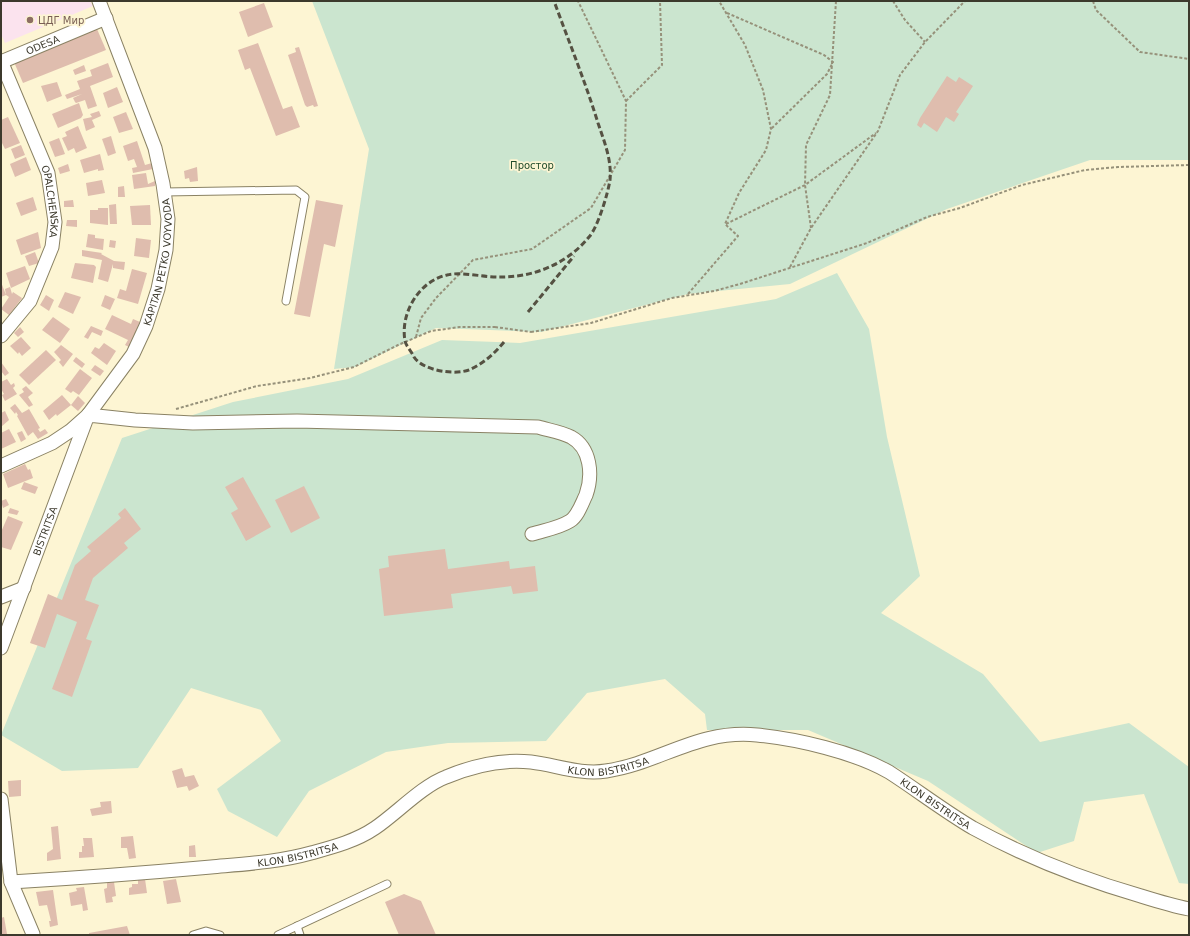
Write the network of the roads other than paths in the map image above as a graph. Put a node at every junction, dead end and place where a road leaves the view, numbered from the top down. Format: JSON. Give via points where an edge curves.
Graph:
{"nodes":[{"id":1,"x":99,"y":1,"type":"edge"},
{"id":2,"x":106,"y":18,"type":"junction"},
{"id":3,"x":1,"y":62,"type":"edge"},
{"id":4,"x":164,"y":192,"type":"junction"},
{"id":5,"x":286,"y":301,"type":"dead end"},
{"id":6,"x":1,"y":336,"type":"edge"},
{"id":7,"x":88,"y":415,"type":"junction"},
{"id":8,"x":1,"y":466,"type":"edge"},
{"id":9,"x":532,"y":534,"type":"dead end"},
{"id":10,"x":24,"y":588,"type":"junction"},
{"id":11,"x":1,"y":597,"type":"edge"},
{"id":12,"x":1,"y":648,"type":"edge"},
{"id":13,"x":1,"y":799,"type":"edge"},
{"id":14,"x":11,"y":882,"type":"junction"},
{"id":15,"x":387,"y":884,"type":"dead end"},
{"id":16,"x":1189,"y":909,"type":"edge"},
{"id":17,"x":297,"y":926,"type":"junction"},
{"id":18,"x":33,"y":934,"type":"edge"},
{"id":19,"x":193,"y":935,"type":"edge"},
{"id":20,"x":220,"y":935,"type":"edge"},
{"id":21,"x":278,"y":935,"type":"edge"},
{"id":22,"x":300,"y":935,"type":"edge"}],
"edges":[{"from":1,"to":2,"type":"street","name":"KAPITAN PETKO VOYVODA"},
{"from":2,"to":3,"type":"street","name":"ODESA"},
{"from":2,"to":4,"type":"street","name":"KAPITAN PETKO VOYVODA","via":[[155,148]]},
{"from":3,"to":6,"type":"street","name":"OPALCHENSKA","via":[[48,172],[55,222],[52,247],[30,301]]},
{"from":4,"to":5,"type":"lane","via":[[296,190],[305,197]]},
{"from":4,"to":7,"type":"street","name":"KAPITAN PETKO VOYVODA","via":[[168,219],[166,250],[158,289],[146,326],[133,354]]},
{"from":7,"to":8,"type":"street","name":"KAPITAN PETKO VOYVODA","via":[[52,443]]},
{"from":7,"to":9,"type":"street","via":[[193,423],[297,421],[538,427],[571,437],[586,452],[590,471],[588,488],[581,507],[572,520]]},
{"from":7,"to":10,"type":"street","name":"BISTRITSA"},
{"from":10,"to":11,"type":"street"},
{"from":10,"to":12,"type":"street","name":"BISTRITSA"},
{"from":13,"to":14,"type":"street"},
{"from":14,"to":16,"type":"street","name":"KLON BISTRITSA","via":[[140,874],[262,862],[306,854],[356,838],[375,828],[442,778],[476,767],[504,762],[529,762],[578,771],[604,772],[717,736],[753,734],[791,740],[850,756],[886,770],[970,826],[1013,849],[1071,874]]},
{"from":14,"to":18,"type":"street"},
{"from":15,"to":17,"type":"lane"},
{"from":17,"to":21,"type":"lane"},
{"from":17,"to":22,"type":"lane"},
{"from":19,"to":20,"type":"lane","via":[[206,931]]}]}
